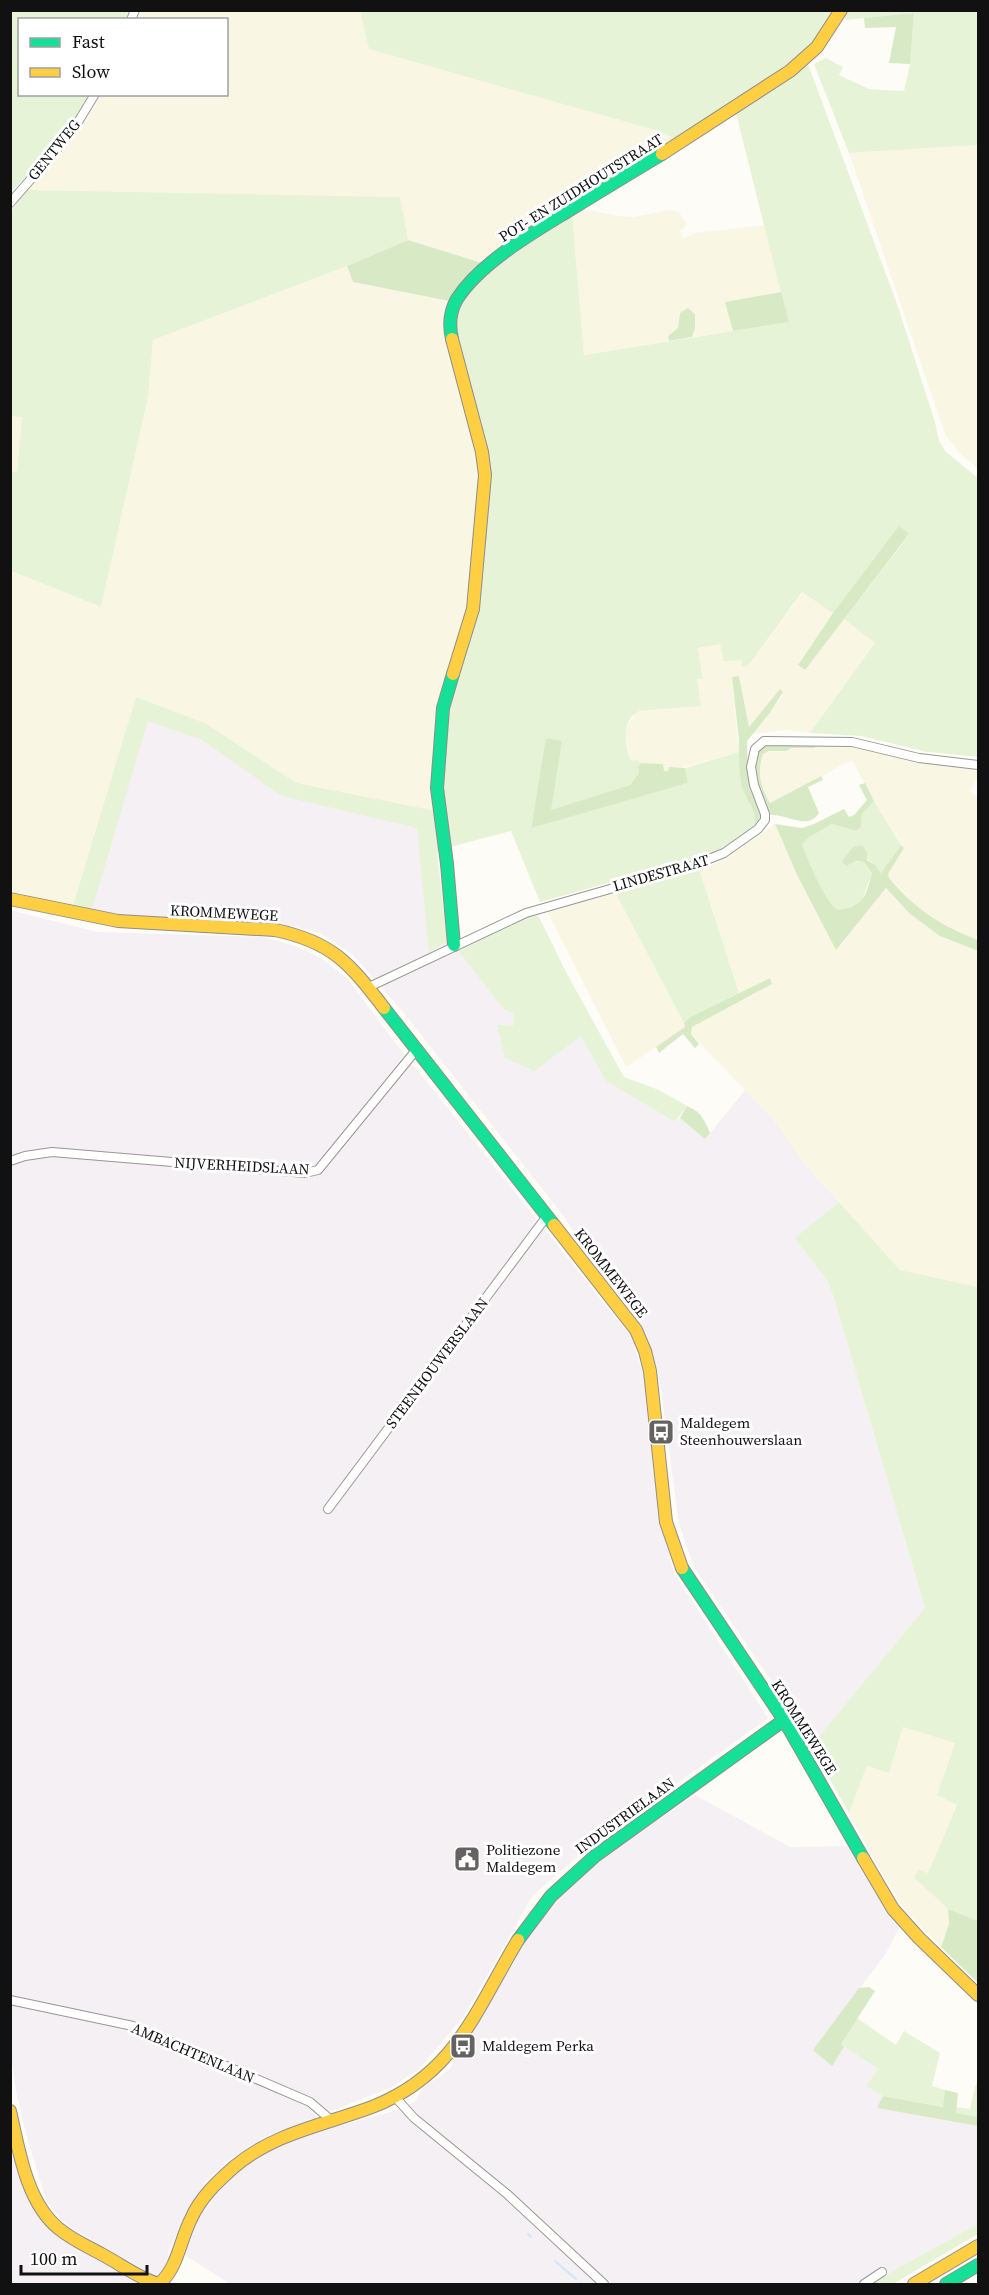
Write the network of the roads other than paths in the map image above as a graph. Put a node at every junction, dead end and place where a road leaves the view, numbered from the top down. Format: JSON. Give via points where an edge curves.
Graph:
{"nodes":[{"id":1,"x":842,"y":10,"type":"edge"},
{"id":2,"x":94,"y":96,"type":"edge"},
{"id":3,"x":10,"y":203,"type":"edge"},
{"id":4,"x":978,"y":765,"type":"edge"},
{"id":5,"x":10,"y":899,"type":"edge"},
{"id":6,"x":454,"y":945,"type":"junction"},
{"id":7,"x":369,"y":987,"type":"junction"},
{"id":8,"x":417,"y":1049,"type":"junction"},
{"id":9,"x":10,"y":1161,"type":"edge"},
{"id":10,"x":547,"y":1216,"type":"junction"},
{"id":11,"x":328,"y":1509,"type":"dead end"},
{"id":12,"x":783,"y":1720,"type":"junction"},
{"id":13,"x":978,"y":1995,"type":"edge"},
{"id":14,"x":10,"y":2000,"type":"edge"},
{"id":15,"x":395,"y":2097,"type":"junction"},
{"id":16,"x":10,"y":2111,"type":"edge"},
{"id":17,"x":331,"y":2120,"type":"junction"},
{"id":18,"x":978,"y":2246,"type":"edge"},
{"id":19,"x":978,"y":2265,"type":"edge"},
{"id":20,"x":882,"y":2272,"type":"dead end"},
{"id":21,"x":163,"y":2282,"type":"edge"},
{"id":22,"x":604,"y":2284,"type":"edge"},
{"id":23,"x":864,"y":2284,"type":"edge"},
{"id":24,"x":914,"y":2284,"type":"edge"},
{"id":25,"x":946,"y":2284,"type":"edge"}],
"edges":[{"from":1,"to":6,"type":"main road","name":"POT- EN ZUIDHOUTSTRAAT","via":[[817,47],[790,71],[521,240],[470,282],[452,311],[453,346],[485,475],[474,609],[443,708],[440,733],[437,788]]},
{"from":2,"to":3,"type":"street","name":"GENTWEG","via":[[72,132]]},
{"from":4,"to":6,"type":"street","name":"LINDESTRAAT","via":[[919,758],[852,742],[764,741],[755,749],[751,767],[765,820],[735,846],[705,861],[533,910]]},
{"from":5,"to":7,"type":"main road","name":"KROMMEWEGE","via":[[118,921],[291,933],[336,954]]},
{"from":6,"to":7,"type":"street","name":"LINDESTRAAT"},
{"from":7,"to":8,"type":"main road","name":"KROMMEWEGE"},
{"from":8,"to":9,"type":"street","name":"NIJVERHEIDSLAAN","via":[[318,1170],[305,1173],[52,1152]]},
{"from":8,"to":10,"type":"main road","name":"KROMMEWEGE"},
{"from":10,"to":11,"type":"street","name":"STEENHOUWERSLAAN"},
{"from":10,"to":12,"type":"main road","name":"KROMMEWEGE","via":[[636,1330],[650,1371],[662,1497],[673,1547],[683,1569]]},
{"from":12,"to":13,"type":"main road","name":"KROMMEWEGE","via":[[893,1909]]},
{"from":12,"to":15,"type":"main road","name":"INDUSTRIELAAN","via":[[600,1851],[566,1880],[537,1913],[453,2049],[427,2076]]},
{"from":14,"to":17,"type":"street","name":"AMBACHTENLAAN","via":[[133,2026],[310,2102]]},
{"from":15,"to":17,"type":"main road","name":"INDUSTRIELAAN"},
{"from":15,"to":22,"type":"street"},
{"from":16,"to":21,"type":"main road","via":[[27,2174],[40,2208],[52,2224]]},
{"from":17,"to":21,"type":"main road","name":"INDUSTRIELAAN","via":[[273,2141],[224,2175],[192,2216]]},
{"from":18,"to":24,"type":"main road"},
{"from":19,"to":25,"type":"main road"},
{"from":20,"to":23,"type":"street"}]}
